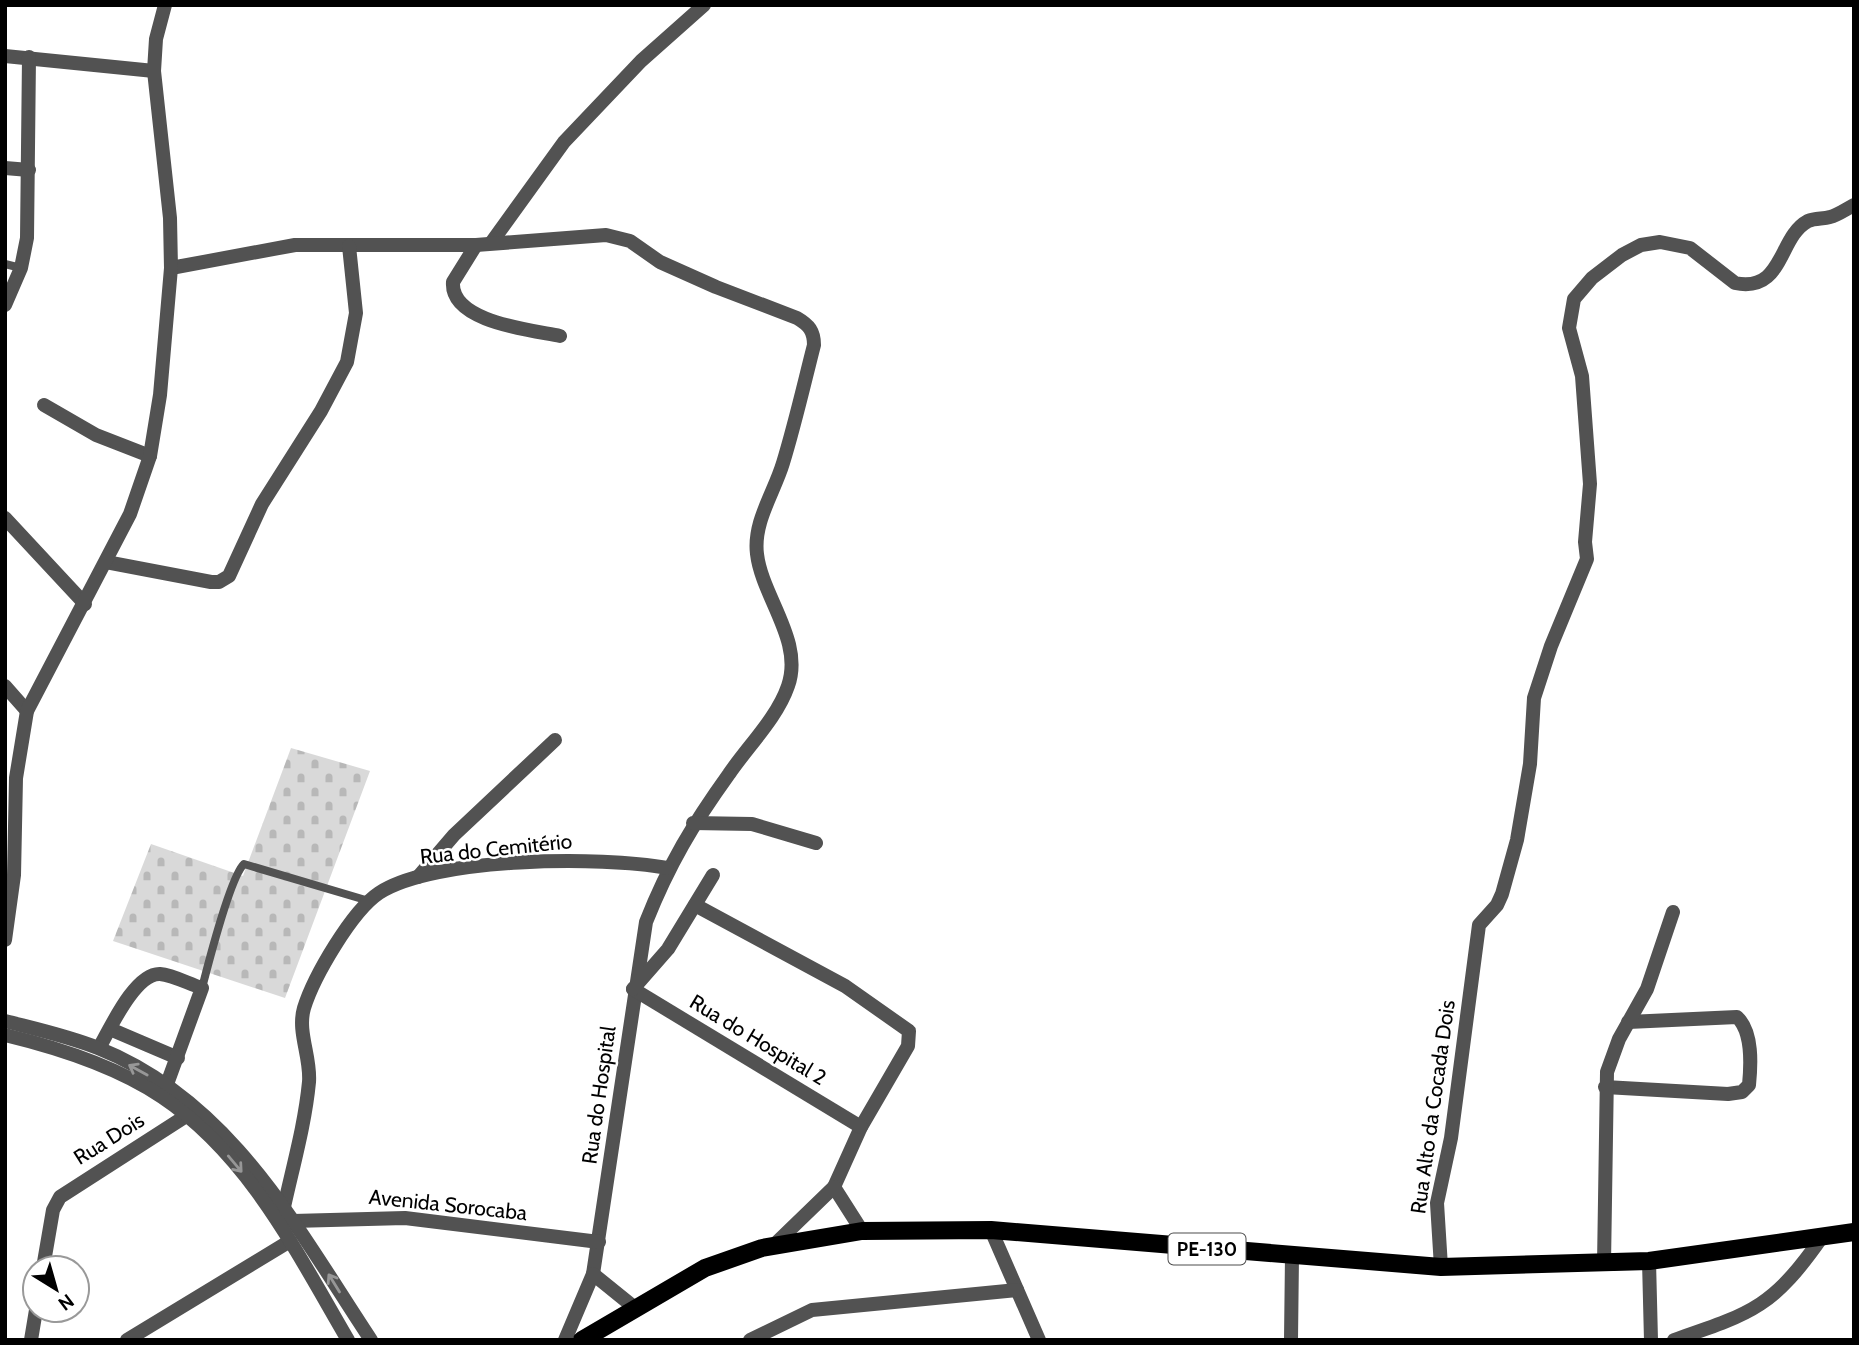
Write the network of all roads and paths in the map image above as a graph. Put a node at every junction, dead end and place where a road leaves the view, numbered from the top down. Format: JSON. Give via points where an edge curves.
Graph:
{"nodes":[{"id":1,"x":165,"y":5,"type":"edge"},
{"id":2,"x":704,"y":5,"type":"edge"},
{"id":3,"x":5,"y":56,"type":"edge"},
{"id":4,"x":29,"y":57,"type":"junction"},
{"id":5,"x":155,"y":71,"type":"junction"},
{"id":6,"x":5,"y":169,"type":"edge"},
{"id":7,"x":29,"y":170,"type":"junction"},
{"id":8,"x":1854,"y":205,"type":"edge"},
{"id":9,"x":491,"y":243,"type":"junction"},
{"id":10,"x":476,"y":245,"type":"junction"},
{"id":11,"x":349,"y":246,"type":"junction"},
{"id":12,"x":5,"y":264,"type":"edge"},
{"id":13,"x":22,"y":268,"type":"junction"},
{"id":14,"x":171,"y":268,"type":"junction"},
{"id":15,"x":5,"y":305,"type":"edge"},
{"id":16,"x":560,"y":336,"type":"dead end"},
{"id":17,"x":44,"y":405,"type":"dead end"},
{"id":18,"x":150,"y":456,"type":"junction"},
{"id":19,"x":5,"y":518,"type":"edge"},
{"id":20,"x":106,"y":562,"type":"junction"},
{"id":21,"x":85,"y":604,"type":"junction"},
{"id":22,"x":5,"y":687,"type":"edge"},
{"id":23,"x":26,"y":711,"type":"junction"},
{"id":24,"x":555,"y":740,"type":"dead end"},
{"id":25,"x":11,"y":779,"type":"edge"},
{"id":26,"x":693,"y":823,"type":"junction"},
{"id":27,"x":816,"y":843,"type":"dead end"},
{"id":28,"x":667,"y":868,"type":"junction"},
{"id":29,"x":713,"y":876,"type":"dead end"},
{"id":30,"x":418,"y":877,"type":"junction"},
{"id":31,"x":369,"y":901,"type":"junction"},
{"id":32,"x":695,"y":905,"type":"junction"},
{"id":33,"x":1673,"y":912,"type":"dead end"},
{"id":34,"x":5,"y":940,"type":"edge"},
{"id":35,"x":202,"y":988,"type":"junction"},
{"id":36,"x":633,"y":989,"type":"junction"},
{"id":37,"x":5,"y":1021,"type":"edge"},
{"id":38,"x":1628,"y":1022,"type":"junction"},
{"id":39,"x":110,"y":1029,"type":"junction"},
{"id":40,"x":5,"y":1034,"type":"edge"},
{"id":41,"x":99,"y":1048,"type":"junction"},
{"id":42,"x":178,"y":1058,"type":"junction"},
{"id":43,"x":1605,"y":1087,"type":"junction"},
{"id":44,"x":165,"y":1092,"type":"junction"},
{"id":45,"x":191,"y":1111,"type":"junction"},
{"id":46,"x":861,"y":1127,"type":"junction"},
{"id":47,"x":834,"y":1187,"type":"junction"},
{"id":48,"x":284,"y":1207,"type":"junction"},
{"id":49,"x":293,"y":1221,"type":"junction"},
{"id":50,"x":992,"y":1230,"type":"junction"},
{"id":51,"x":862,"y":1231,"type":"junction"},
{"id":52,"x":1854,"y":1232,"type":"edge"},
{"id":53,"x":1822,"y":1237,"type":"junction"},
{"id":54,"x":290,"y":1241,"type":"junction"},
{"id":55,"x":598,"y":1242,"type":"junction"},
{"id":56,"x":773,"y":1246,"type":"junction"},
{"id":57,"x":46,"y":1254,"type":"edge"},
{"id":58,"x":1292,"y":1255,"type":"junction"},
{"id":59,"x":1649,"y":1261,"type":"junction"},
{"id":60,"x":1604,"y":1265,"type":"junction"},
{"id":61,"x":1441,"y":1267,"type":"junction"},
{"id":62,"x":593,"y":1274,"type":"junction"},
{"id":63,"x":1017,"y":1290,"type":"junction"},
{"id":64,"x":635,"y":1308,"type":"junction"},
{"id":65,"x":127,"y":1340,"type":"edge"},
{"id":66,"x":348,"y":1340,"type":"edge"},
{"id":67,"x":371,"y":1340,"type":"edge"},
{"id":68,"x":565,"y":1340,"type":"edge"},
{"id":69,"x":582,"y":1340,"type":"edge"},
{"id":70,"x":750,"y":1340,"type":"edge"},
{"id":71,"x":1039,"y":1340,"type":"edge"},
{"id":72,"x":1291,"y":1340,"type":"edge"},
{"id":73,"x":1651,"y":1340,"type":"edge"},
{"id":74,"x":1674,"y":1340,"type":"edge"}],
"edges":[{"from":1,"to":5,"type":"street","via":[[156,39]]},
{"from":2,"to":9,"type":"street","via":[[641,61],[550,160]]},
{"from":3,"to":4,"type":"street"},
{"from":4,"to":5,"type":"street"},
{"from":4,"to":7,"type":"street"},
{"from":5,"to":14,"type":"street"},
{"from":6,"to":7,"type":"street"},
{"from":7,"to":13,"type":"street"},
{"from":8,"to":61,"type":"street","name":"Rua Alto da Cocada Dois","via":[[1806,223],[1774,271],[1759,280],[1735,283],[1690,248],[1660,242],[1622,255],[1574,299],[1569,328],[1583,376],[1590,484],[1587,559],[1537,686],[1517,840],[1500,901],[1480,922],[1451,1138],[1437,1203]]},
{"from":9,"to":10,"type":"street"},
{"from":9,"to":26,"type":"street","name":"Rua do Hospital","via":[[607,235],[620,238],[716,288],[797,318],[813,334],[783,464],[762,516],[756,548],[789,647],[790,678],[768,720]]},
{"from":10,"to":11,"type":"street"},
{"from":10,"to":16,"type":"street","via":[[453,282],[459,302],[493,321]]},
{"from":11,"to":14,"type":"street","via":[[295,245]]},
{"from":11,"to":20,"type":"street","via":[[356,313],[347,362],[262,504],[231,572],[219,582],[211,582]]},
{"from":12,"to":13,"type":"lane"},
{"from":13,"to":15,"type":"street"},
{"from":14,"to":18,"type":"street"},
{"from":17,"to":18,"type":"street","via":[[96,435]]},
{"from":18,"to":20,"type":"street","via":[[130,514]]},
{"from":19,"to":21,"type":"street"},
{"from":20,"to":21,"type":"street"},
{"from":21,"to":23,"type":"street"},
{"from":22,"to":23,"type":"street"},
{"from":23,"to":25,"type":"street"},
{"from":24,"to":30,"type":"street","via":[[459,830]]},
{"from":25,"to":34,"type":"street","via":[[14,875]]},
{"from":26,"to":27,"type":"street","via":[[752,824]]},
{"from":26,"to":28,"type":"street","name":"Rua do Hospital"},
{"from":28,"to":30,"type":"street","name":"Rua do Cemitério","via":[[613,860],[562,860]]},
{"from":28,"to":36,"type":"street","name":"Rua do Hospital","via":[[646,922]]},
{"from":29,"to":32,"type":"street"},
{"from":30,"to":31,"type":"street","name":"Rua do Cemitério"},
{"from":31,"to":35,"type":"lane","via":[[244,864],[228,900]]},
{"from":31,"to":48,"type":"street","name":"Rua do Cemitério","via":[[327,962],[305,1007],[302,1030],[309,1082]]},
{"from":32,"to":36,"type":"street","via":[[668,949]]},
{"from":32,"to":46,"type":"street","via":[[845,986],[903,1024],[910,1039]]},
{"from":33,"to":38,"type":"street","via":[[1647,989]]},
{"from":35,"to":39,"type":"street","via":[[162,975],[150,977],[136,988]]},
{"from":35,"to":42,"type":"street"},
{"from":36,"to":46,"type":"street","name":"Rua do Hospital 2"},
{"from":36,"to":55,"type":"street","name":"Rua do Hospital","via":[[628,1053]]},
{"from":37,"to":41,"type":"street"},
{"from":38,"to":43,"type":"street","via":[[1611,1056]]},
{"from":38,"to":43,"type":"street","via":[[1737,1017],[1748,1041],[1749,1085],[1742,1092],[1728,1094]]},
{"from":39,"to":41,"type":"street"},
{"from":39,"to":42,"type":"street"},
{"from":40,"to":44,"type":"street","via":[[89,1060]]},
{"from":44,"to":41,"type":"street","one_way":true},
{"from":42,"to":44,"type":"street"},
{"from":43,"to":60,"type":"street"},
{"from":44,"to":45,"type":"street"},
{"from":45,"to":48,"type":"street","via":[[234,1143]]},
{"from":45,"to":54,"type":"street","one_way":true},
{"from":45,"to":57,"type":"street","name":"Rua Dois","via":[[56,1202]]},
{"from":46,"to":47,"type":"street"},
{"from":47,"to":51,"type":"street"},
{"from":47,"to":56,"type":"street"},
{"from":48,"to":49,"type":"street"},
{"from":49,"to":55,"type":"street","name":"Avenida Sorocaba","via":[[405,1218]]},
{"from":67,"to":49,"type":"street","one_way":true},
{"from":50,"to":51,"type":"main road","number":"PE-130"},
{"from":50,"to":58,"type":"main road","number":"PE-130"},
{"from":50,"to":63,"type":"street"},
{"from":51,"to":56,"type":"main road","number":"PE-130"},
{"from":52,"to":53,"type":"main road","number":"PE-130"},
{"from":53,"to":59,"type":"main road","number":"PE-130"},
{"from":53,"to":74,"type":"street","via":[[1793,1279],[1762,1305]]},
{"from":54,"to":65,"type":"street"},
{"from":54,"to":66,"type":"street"},
{"from":55,"to":62,"type":"street","name":"Rua do Hospital"},
{"from":56,"to":64,"type":"main road","number":"PE-130","via":[[705,1268]]},
{"from":58,"to":61,"type":"main road","number":"PE-130"},
{"from":58,"to":72,"type":"street"},
{"from":59,"to":60,"type":"main road","number":"PE-130"},
{"from":59,"to":73,"type":"street"},
{"from":60,"to":61,"type":"main road","number":"PE-130"},
{"from":62,"to":64,"type":"street"},
{"from":62,"to":68,"type":"street","name":"Rua do Hospital"},
{"from":63,"to":70,"type":"street","via":[[812,1310]]},
{"from":63,"to":71,"type":"street"},
{"from":64,"to":69,"type":"main road","number":"PE-130"}]}
